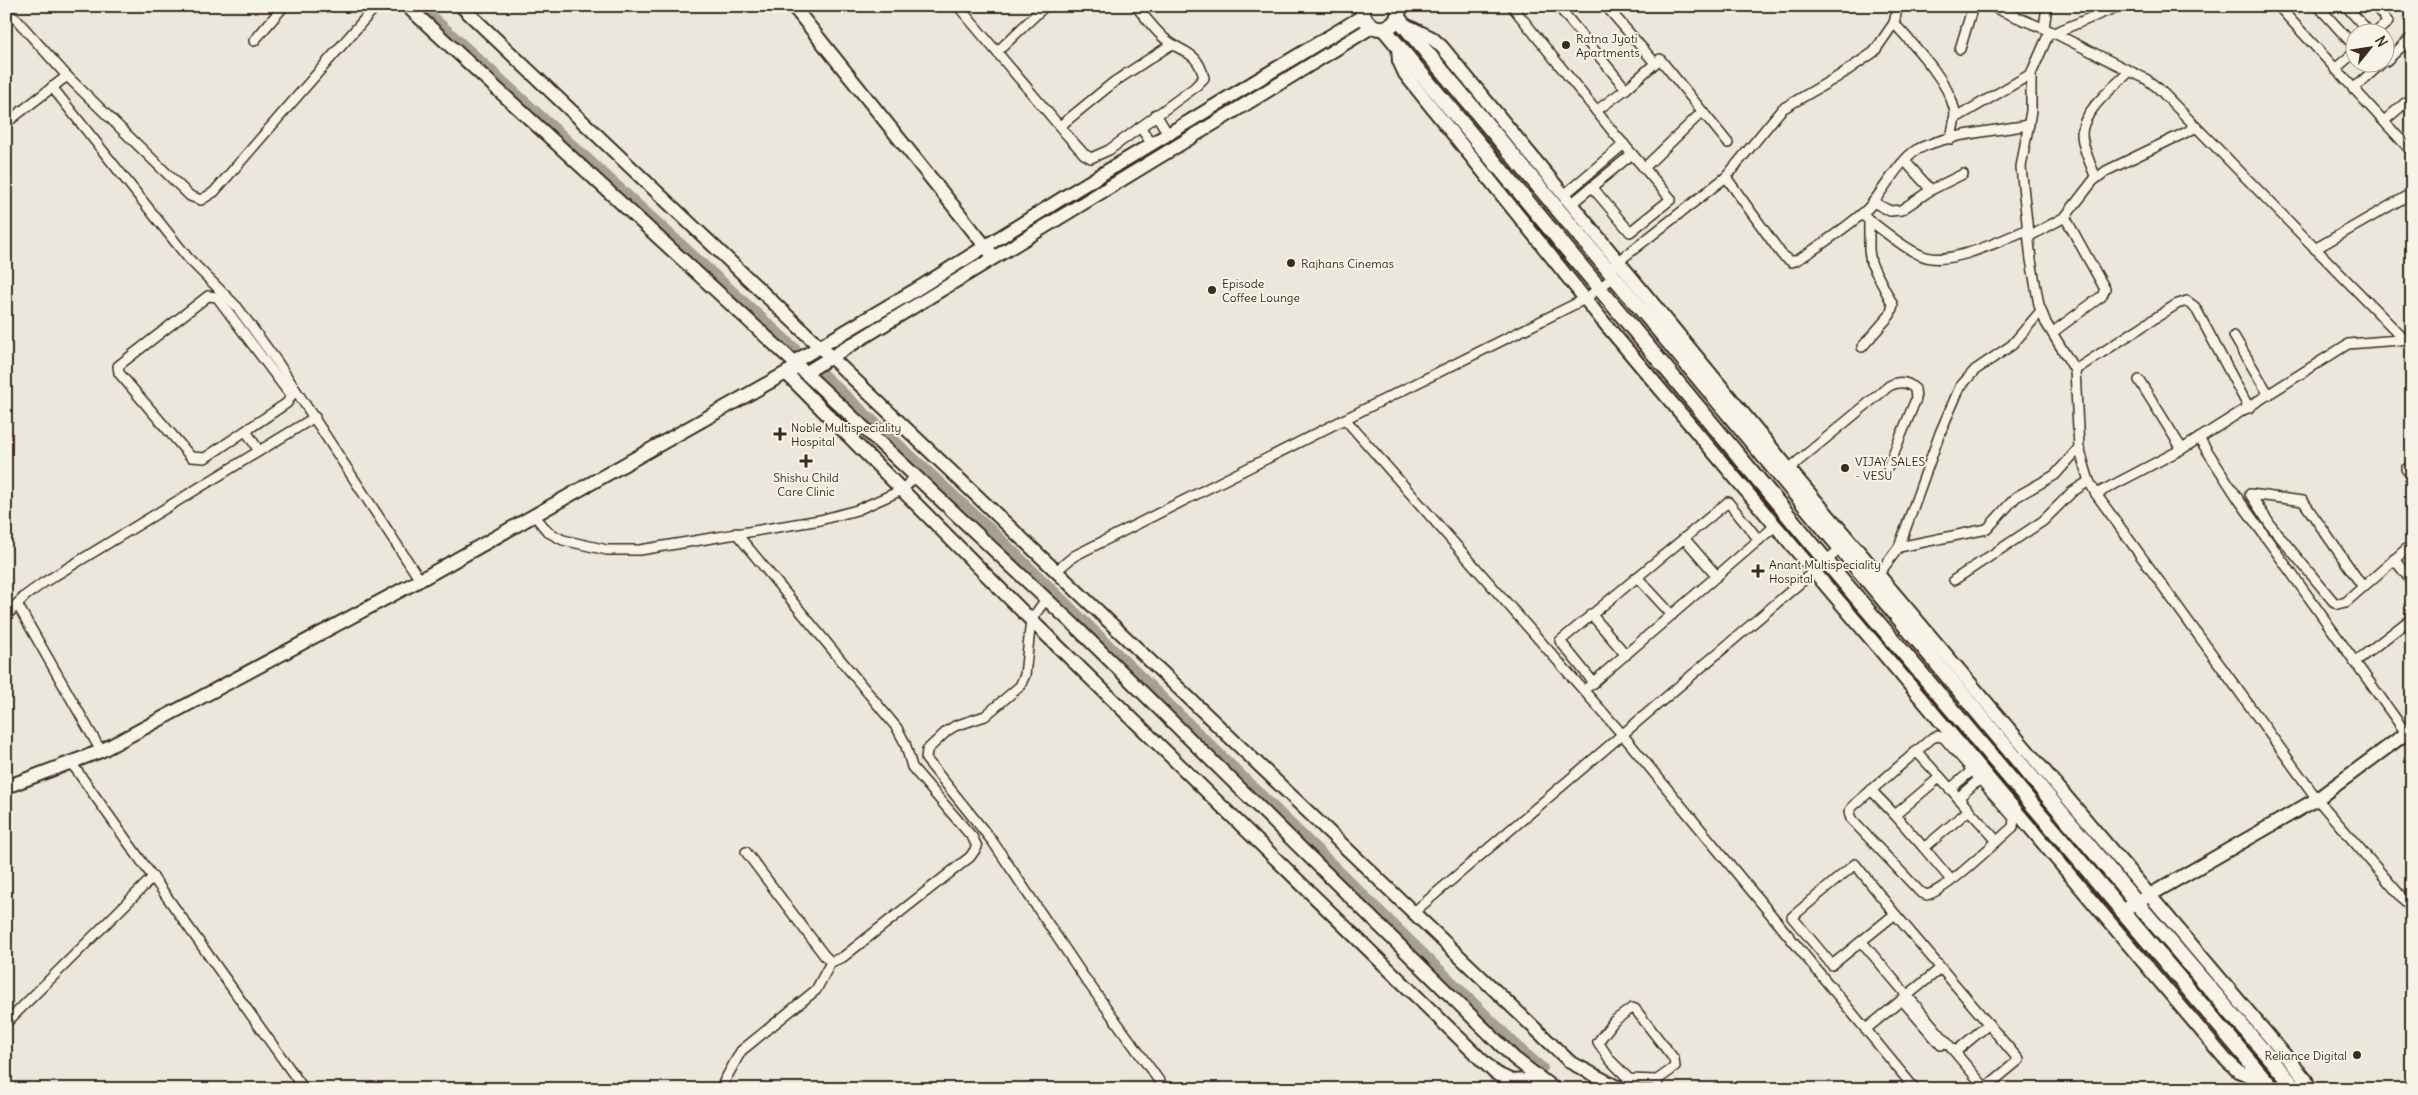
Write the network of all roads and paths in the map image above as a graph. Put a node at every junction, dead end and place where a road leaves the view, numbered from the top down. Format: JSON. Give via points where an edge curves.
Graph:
{"nodes":[{"id":1,"x":284,"y":6,"type":"edge"},
{"id":2,"x":376,"y":6,"type":"edge"},
{"id":3,"x":407,"y":6,"type":"edge"},
{"id":4,"x":460,"y":6,"type":"edge"},
{"id":5,"x":793,"y":6,"type":"edge"},
{"id":6,"x":958,"y":6,"type":"edge"},
{"id":7,"x":1045,"y":6,"type":"edge"},
{"id":8,"x":1136,"y":6,"type":"edge"},
{"id":9,"x":1512,"y":6,"type":"edge"},
{"id":10,"x":1558,"y":6,"type":"edge"},
{"id":11,"x":1606,"y":6,"type":"edge"},
{"id":12,"x":1898,"y":6,"type":"edge"},
{"id":13,"x":1973,"y":6,"type":"edge"},
{"id":14,"x":1990,"y":6,"type":"edge"},
{"id":15,"x":2120,"y":6,"type":"edge"},
{"id":16,"x":2318,"y":6,"type":"edge"},
{"id":17,"x":2346,"y":6,"type":"edge"},
{"id":18,"x":2375,"y":6,"type":"edge"},
{"id":19,"x":2049,"y":7,"type":"edge"},
{"id":20,"x":2281,"y":7,"type":"edge"},
{"id":21,"x":6,"y":13,"type":"edge"},
{"id":22,"x":1401,"y":13,"type":"edge"},
{"id":23,"x":1368,"y":15,"type":"edge"},
{"id":24,"x":2361,"y":22,"type":"edge"},
{"id":25,"x":2388,"y":22,"type":"edge"},
{"id":26,"x":1894,"y":23,"type":"junction"},
{"id":27,"x":2050,"y":31,"type":"junction"},
{"id":28,"x":2412,"y":37,"type":"edge"},
{"id":29,"x":2346,"y":38,"type":"edge"},
{"id":30,"x":254,"y":41,"type":"dead end"},
{"id":31,"x":1172,"y":44,"type":"junction"},
{"id":32,"x":1398,"y":46,"type":"junction"},
{"id":33,"x":1960,"y":48,"type":"dead end"},
{"id":34,"x":2396,"y":51,"type":"edge"},
{"id":35,"x":997,"y":52,"type":"junction"},
{"id":36,"x":2346,"y":59,"type":"edge"},
{"id":37,"x":1655,"y":63,"type":"junction"},
{"id":38,"x":2335,"y":69,"type":"junction"},
{"id":39,"x":2130,"y":71,"type":"junction"},
{"id":40,"x":2373,"y":72,"type":"edge"},
{"id":41,"x":2031,"y":74,"type":"junction"},
{"id":42,"x":67,"y":76,"type":"junction"},
{"id":43,"x":52,"y":87,"type":"junction"},
{"id":44,"x":1626,"y":88,"type":"junction"},
{"id":45,"x":2353,"y":89,"type":"junction"},
{"id":46,"x":2412,"y":97,"type":"edge"},
{"id":47,"x":1596,"y":111,"type":"junction"},
{"id":48,"x":1702,"y":112,"type":"junction"},
{"id":49,"x":1156,"y":114,"type":"junction"},
{"id":50,"x":1954,"y":119,"type":"junction"},
{"id":51,"x":2384,"y":121,"type":"junction"},
{"id":52,"x":6,"y":124,"type":"edge"},
{"id":53,"x":2028,"y":125,"type":"junction"},
{"id":54,"x":1060,"y":126,"type":"junction"},
{"id":55,"x":1140,"y":127,"type":"junction"},
{"id":56,"x":2195,"y":128,"type":"junction"},
{"id":57,"x":1168,"y":134,"type":"junction"},
{"id":58,"x":1951,"y":139,"type":"junction"},
{"id":59,"x":1728,"y":143,"type":"dead end"},
{"id":60,"x":1152,"y":144,"type":"junction"},
{"id":61,"x":1624,"y":144,"type":"junction"},
{"id":62,"x":2412,"y":152,"type":"edge"},
{"id":63,"x":1632,"y":154,"type":"junction"},
{"id":64,"x":1905,"y":161,"type":"junction"},
{"id":65,"x":1644,"y":168,"type":"junction"},
{"id":66,"x":1963,"y":174,"type":"dead end"},
{"id":67,"x":1726,"y":177,"type":"junction"},
{"id":68,"x":2096,"y":178,"type":"junction"},
{"id":69,"x":1592,"y":187,"type":"junction"},
{"id":70,"x":1931,"y":190,"type":"junction"},
{"id":71,"x":2412,"y":193,"type":"edge"},
{"id":72,"x":1568,"y":200,"type":"junction"},
{"id":73,"x":1874,"y":202,"type":"junction"},
{"id":74,"x":1866,"y":218,"type":"junction"},
{"id":75,"x":2065,"y":218,"type":"junction"},
{"id":76,"x":2029,"y":232,"type":"junction"},
{"id":77,"x":985,"y":246,"type":"junction"},
{"id":78,"x":2315,"y":249,"type":"junction"},
{"id":79,"x":995,"y":258,"type":"junction"},
{"id":80,"x":1614,"y":269,"type":"junction"},
{"id":81,"x":1599,"y":288,"type":"junction"},
{"id":82,"x":1585,"y":299,"type":"junction"},
{"id":83,"x":2040,"y":312,"type":"junction"},
{"id":84,"x":2053,"y":332,"type":"junction"},
{"id":85,"x":2234,"y":336,"type":"dead end"},
{"id":86,"x":2408,"y":339,"type":"edge"},
{"id":87,"x":819,"y":347,"type":"junction"},
{"id":88,"x":1862,"y":347,"type":"dead end"},
{"id":89,"x":265,"y":353,"type":"junction"},
{"id":90,"x":830,"y":358,"type":"junction"},
{"id":91,"x":799,"y":367,"type":"junction"},
{"id":92,"x":2075,"y":370,"type":"junction"},
{"id":93,"x":786,"y":373,"type":"junction"},
{"id":94,"x":2139,"y":380,"type":"dead end"},
{"id":95,"x":2270,"y":394,"type":"junction"},
{"id":96,"x":2249,"y":408,"type":"junction"},
{"id":97,"x":315,"y":417,"type":"junction"},
{"id":98,"x":1345,"y":419,"type":"junction"},
{"id":99,"x":246,"y":431,"type":"junction"},
{"id":100,"x":2199,"y":438,"type":"junction"},
{"id":101,"x":2079,"y":448,"type":"junction"},
{"id":102,"x":2182,"y":449,"type":"junction"},
{"id":103,"x":259,"y":451,"type":"junction"},
{"id":104,"x":1888,"y":467,"type":"dead end"},
{"id":105,"x":1784,"y":473,"type":"junction"},
{"id":106,"x":916,"y":476,"type":"junction"},
{"id":107,"x":2089,"y":480,"type":"junction"},
{"id":108,"x":902,"y":490,"type":"junction"},
{"id":109,"x":2096,"y":494,"type":"junction"},
{"id":110,"x":534,"y":515,"type":"junction"},
{"id":111,"x":1775,"y":526,"type":"junction"},
{"id":112,"x":736,"y":533,"type":"junction"},
{"id":113,"x":1684,"y":538,"type":"junction"},
{"id":114,"x":1759,"y":540,"type":"junction"},
{"id":115,"x":2412,"y":544,"type":"edge"},
{"id":116,"x":1899,"y":547,"type":"junction"},
{"id":117,"x":1840,"y":549,"type":"junction"},
{"id":118,"x":2394,"y":559,"type":"junction"},
{"id":119,"x":1826,"y":561,"type":"junction"},
{"id":120,"x":1056,"y":571,"type":"junction"},
{"id":121,"x":1814,"y":571,"type":"junction"},
{"id":122,"x":1717,"y":576,"type":"junction"},
{"id":123,"x":1636,"y":577,"type":"junction"},
{"id":124,"x":420,"y":580,"type":"junction"},
{"id":125,"x":1874,"y":580,"type":"junction"},
{"id":126,"x":1954,"y":580,"type":"dead end"},
{"id":127,"x":2412,"y":582,"type":"edge"},
{"id":128,"x":2363,"y":587,"type":"junction"},
{"id":129,"x":2330,"y":598,"type":"junction"},
{"id":130,"x":1046,"y":599,"type":"junction"},
{"id":131,"x":17,"y":604,"type":"junction"},
{"id":132,"x":2316,"y":607,"type":"junction"},
{"id":133,"x":1591,"y":614,"type":"junction"},
{"id":134,"x":1672,"y":615,"type":"junction"},
{"id":135,"x":6,"y":616,"type":"edge"},
{"id":136,"x":2412,"y":618,"type":"edge"},
{"id":137,"x":1031,"y":620,"type":"junction"},
{"id":138,"x":1626,"y":655,"type":"junction"},
{"id":139,"x":2355,"y":662,"type":"junction"},
{"id":140,"x":1594,"y":683,"type":"junction"},
{"id":141,"x":1584,"y":691,"type":"junction"},
{"id":142,"x":2409,"y":731,"type":"edge"},
{"id":143,"x":1622,"y":734,"type":"junction"},
{"id":144,"x":1916,"y":751,"type":"junction"},
{"id":145,"x":101,"y":752,"type":"junction"},
{"id":146,"x":70,"y":761,"type":"junction"},
{"id":147,"x":1978,"y":773,"type":"junction"},
{"id":148,"x":1940,"y":777,"type":"junction"},
{"id":149,"x":6,"y":787,"type":"edge"},
{"id":150,"x":1950,"y":789,"type":"junction"},
{"id":151,"x":1872,"y":790,"type":"junction"},
{"id":152,"x":1958,"y":798,"type":"junction"},
{"id":153,"x":2317,"y":799,"type":"junction"},
{"id":154,"x":1969,"y":810,"type":"junction"},
{"id":155,"x":1895,"y":815,"type":"junction"},
{"id":156,"x":1996,"y":841,"type":"junction"},
{"id":157,"x":1924,"y":848,"type":"junction"},
{"id":158,"x":746,"y":852,"type":"dead end"},
{"id":159,"x":153,"y":877,"type":"junction"},
{"id":160,"x":1951,"y":880,"type":"junction"},
{"id":161,"x":2149,"y":895,"type":"junction"},
{"id":162,"x":2136,"y":902,"type":"junction"},
{"id":163,"x":2411,"y":907,"type":"edge"},
{"id":164,"x":2122,"y":911,"type":"junction"},
{"id":165,"x":1414,"y":912,"type":"junction"},
{"id":166,"x":1895,"y":914,"type":"junction"},
{"id":167,"x":1862,"y":942,"type":"junction"},
{"id":168,"x":832,"y":962,"type":"junction"},
{"id":169,"x":1941,"y":968,"type":"junction"},
{"id":170,"x":1904,"y":998,"type":"junction"},
{"id":171,"x":6,"y":1023,"type":"edge"},
{"id":172,"x":1989,"y":1024,"type":"junction"},
{"id":173,"x":1866,"y":1029,"type":"junction"},
{"id":174,"x":1955,"y":1052,"type":"junction"},
{"id":175,"x":1540,"y":1079,"type":"junction"},
{"id":176,"x":1658,"y":1084,"type":"edge"},
{"id":177,"x":2270,"y":1086,"type":"edge"},
{"id":178,"x":1983,"y":1088,"type":"edge"},
{"id":179,"x":304,"y":1089,"type":"edge"},
{"id":180,"x":720,"y":1089,"type":"edge"},
{"id":181,"x":1165,"y":1089,"type":"edge"},
{"id":182,"x":1554,"y":1089,"type":"edge"},
{"id":183,"x":1627,"y":1089,"type":"edge"},
{"id":184,"x":1915,"y":1089,"type":"edge"},
{"id":185,"x":2296,"y":1089,"type":"edge"},
{"id":186,"x":2310,"y":1089,"type":"edge"}],
"edges":[{"from":1,"to":30,"type":"street"},
{"from":2,"to":42,"type":"street","via":[[214,192],[201,200],[190,196]]},
{"from":3,"to":91,"type":"street"},
{"from":4,"to":87,"type":"street"},
{"from":5,"to":77,"type":"street"},
{"from":6,"to":35,"type":"street"},
{"from":7,"to":35,"type":"street"},
{"from":8,"to":31,"type":"street"},
{"from":9,"to":47,"type":"street"},
{"from":10,"to":44,"type":"street"},
{"from":11,"to":37,"type":"street"},
{"from":12,"to":26,"type":"street"},
{"from":13,"to":33,"type":"street"},
{"from":14,"to":27,"type":"street"},
{"from":15,"to":27,"type":"street"},
{"from":16,"to":29,"type":"street"},
{"from":17,"to":24,"type":"street"},
{"from":18,"to":25,"type":"street"},
{"from":19,"to":27,"type":"street"},
{"from":20,"to":38,"type":"street"},
{"from":21,"to":42,"type":"street"},
{"from":22,"to":23,"type":"main road","via":[[1390,27]]},
{"from":22,"to":72,"type":"street","via":[[1437,42]]},
{"from":22,"to":80,"type":"main road"},
{"from":23,"to":32,"type":"main road"},
{"from":23,"to":57,"type":"street"},
{"from":23,"to":79,"type":"street"},
{"from":26,"to":50,"type":"street","via":[[1938,76],[1952,103]]},
{"from":26,"to":67,"type":"street","via":[[1868,57],[1778,112]]},
{"from":27,"to":39,"type":"street"},
{"from":27,"to":41,"type":"street"},
{"from":28,"to":34,"type":"street"},
{"from":31,"to":49,"type":"street","via":[[1190,52],[1204,78]]},
{"from":31,"to":54,"type":"street","via":[[1114,82]]},
{"from":32,"to":81,"type":"main road"},
{"from":32,"to":82,"type":"street","via":[[1399,61],[1405,74]]},
{"from":35,"to":54,"type":"street"},
{"from":36,"to":38,"type":"street"},
{"from":37,"to":44,"type":"street"},
{"from":37,"to":48,"type":"street","via":[[1660,59]]},
{"from":38,"to":45,"type":"street"},
{"from":39,"to":56,"type":"street","via":[[2158,88]]},
{"from":39,"to":68,"type":"street","via":[[2098,102],[2083,127],[2083,138]]},
{"from":40,"to":45,"type":"street"},
{"from":41,"to":50,"type":"street"},
{"from":41,"to":53,"type":"street","via":[[2032,103]]},
{"from":42,"to":43,"type":"street"},
{"from":43,"to":52,"type":"street"},
{"from":43,"to":89,"type":"street","via":[[188,258],[237,308]]},
{"from":44,"to":47,"type":"street"},
{"from":45,"to":51,"type":"street"},
{"from":46,"to":51,"type":"street"},
{"from":47,"to":61,"type":"street"},
{"from":48,"to":59,"type":"street"},
{"from":48,"to":65,"type":"street"},
{"from":49,"to":55,"type":"street"},
{"from":49,"to":57,"type":"street"},
{"from":50,"to":58,"type":"street"},
{"from":51,"to":62,"type":"street"},
{"from":53,"to":58,"type":"street"},
{"from":53,"to":76,"type":"street","via":[[2022,167]]},
{"from":54,"to":55,"type":"street","via":[[1091,158],[1109,150]]},
{"from":55,"to":60,"type":"street"},
{"from":56,"to":68,"type":"street","via":[[2112,167]]},
{"from":56,"to":78,"type":"street"},
{"from":57,"to":60,"type":"street"},
{"from":58,"to":64,"type":"street","via":[[1916,150]]},
{"from":60,"to":77,"type":"street"},
{"from":61,"to":63,"type":"street"},
{"from":61,"to":72,"type":"street"},
{"from":63,"to":65,"type":"street"},
{"from":63,"to":69,"type":"street"},
{"from":64,"to":70,"type":"street"},
{"from":64,"to":73,"type":"street"},
{"from":65,"to":69,"type":"street","via":[[1671,199],[1630,232]]},
{"from":66,"to":70,"type":"street"},
{"from":67,"to":74,"type":"street","via":[[1782,255],[1792,262]]},
{"from":67,"to":80,"type":"street"},
{"from":68,"to":75,"type":"street"},
{"from":69,"to":72,"type":"street"},
{"from":70,"to":73,"type":"street","via":[[1895,211]]},
{"from":71,"to":78,"type":"street"},
{"from":72,"to":80,"type":"street"},
{"from":73,"to":74,"type":"street"},
{"from":74,"to":76,"type":"street","via":[[1917,253],[1934,259],[1956,256]]},
{"from":74,"to":88,"type":"street","via":[[1871,263],[1893,305],[1890,315]]},
{"from":75,"to":76,"type":"street"},
{"from":75,"to":84,"type":"street","via":[[2105,289],[2102,296]]},
{"from":76,"to":83,"type":"street"},
{"from":77,"to":79,"type":"street"},
{"from":77,"to":87,"type":"street","via":[[918,290]]},
{"from":78,"to":86,"type":"street"},
{"from":79,"to":90,"type":"street"},
{"from":80,"to":81,"type":"street"},
{"from":80,"to":105,"type":"main road"},
{"from":81,"to":82,"type":"street"},
{"from":81,"to":119,"type":"main road"},
{"from":82,"to":98,"type":"street"},
{"from":82,"to":111,"type":"street"},
{"from":83,"to":84,"type":"street"},
{"from":83,"to":116,"type":"street","via":[[2012,345],[1975,370],[1960,387]]},
{"from":84,"to":92,"type":"street"},
{"from":85,"to":95,"type":"street"},
{"from":86,"to":95,"type":"street","via":[[2348,344]]},
{"from":87,"to":90,"type":"street"},
{"from":87,"to":91,"type":"street"},
{"from":89,"to":97,"type":"street"},
{"from":89,"to":99,"type":"street","via":[[292,396],[291,400]]},
{"from":89,"to":99,"type":"street","via":[[212,296],[118,366],[119,373],[191,457],[205,458]]},
{"from":90,"to":91,"type":"street"},
{"from":90,"to":120,"type":"street"},
{"from":91,"to":93,"type":"street"},
{"from":91,"to":106,"type":"street"},
{"from":92,"to":96,"type":"street","via":[[2177,304],[2187,301],[2195,307]]},
{"from":92,"to":101,"type":"street"},
{"from":93,"to":108,"type":"street"},
{"from":93,"to":110,"type":"street"},
{"from":94,"to":102,"type":"street"},
{"from":95,"to":96,"type":"street"},
{"from":96,"to":100,"type":"street"},
{"from":97,"to":103,"type":"street"},
{"from":97,"to":124,"type":"street"},
{"from":98,"to":120,"type":"street","via":[[1074,556]]},
{"from":98,"to":141,"type":"street"},
{"from":99,"to":103,"type":"street"},
{"from":100,"to":102,"type":"street"},
{"from":100,"to":132,"type":"street"},
{"from":101,"to":107,"type":"street"},
{"from":101,"to":116,"type":"street","via":[[2055,475],[2016,498],[1987,529]]},
{"from":102,"to":109,"type":"street"},
{"from":103,"to":131,"type":"street","via":[[43,583]]},
{"from":104,"to":105,"type":"street","via":[[1916,399],[1915,389],[1907,383],[1889,386]]},
{"from":105,"to":117,"type":"main road"},
{"from":105,"to":125,"type":"street"},
{"from":106,"to":108,"type":"street"},
{"from":106,"to":130,"type":"street"},
{"from":107,"to":109,"type":"street"},
{"from":107,"to":126,"type":"street","via":[[2072,492],[2044,521]]},
{"from":108,"to":112,"type":"street","via":[[867,507],[820,520]]},
{"from":108,"to":137,"type":"street"},
{"from":109,"to":153,"type":"street"},
{"from":110,"to":112,"type":"street","via":[[548,532],[563,540],[617,551]]},
{"from":110,"to":124,"type":"street"},
{"from":111,"to":114,"type":"street"},
{"from":111,"to":121,"type":"street"},
{"from":112,"to":168,"type":"street","via":[[897,728],[912,767],[977,847],[970,857],[843,957]]},
{"from":113,"to":114,"type":"street","via":[[1728,502]]},
{"from":113,"to":122,"type":"street"},
{"from":113,"to":123,"type":"street"},
{"from":114,"to":122,"type":"street"},
{"from":115,"to":118,"type":"street"},
{"from":116,"to":125,"type":"street"},
{"from":117,"to":119,"type":"street"},
{"from":117,"to":125,"type":"main road"},
{"from":118,"to":127,"type":"street"},
{"from":118,"to":128,"type":"street"},
{"from":119,"to":121,"type":"street"},
{"from":119,"to":164,"type":"main road"},
{"from":120,"to":165,"type":"street"},
{"from":121,"to":143,"type":"street"},
{"from":121,"to":147,"type":"street"},
{"from":122,"to":134,"type":"street"},
{"from":123,"to":133,"type":"street"},
{"from":123,"to":134,"type":"street"},
{"from":124,"to":145,"type":"street"},
{"from":125,"to":161,"type":"street"},
{"from":125,"to":162,"type":"main road"},
{"from":128,"to":129,"type":"street","via":[[2346,602],[2338,604]]},
{"from":128,"to":129,"type":"street","via":[[2303,501],[2250,494],[2271,526]]},
{"from":129,"to":132,"type":"street"},
{"from":130,"to":137,"type":"street"},
{"from":130,"to":175,"type":"street","via":[[1514,1058]]},
{"from":131,"to":135,"type":"street"},
{"from":131,"to":145,"type":"street"},
{"from":132,"to":139,"type":"street"},
{"from":133,"to":138,"type":"street"},
{"from":133,"to":140,"type":"street","via":[[1560,641]]},
{"from":134,"to":138,"type":"street"},
{"from":136,"to":139,"type":"street"},
{"from":137,"to":175,"type":"street","via":[[1495,1073],[1512,1081]]},
{"from":137,"to":181,"type":"street","via":[[1025,675],[1020,686],[985,716],[947,731],[927,750],[926,759],[993,842]]},
{"from":138,"to":140,"type":"street"},
{"from":139,"to":142,"type":"street"},
{"from":140,"to":141,"type":"street"},
{"from":141,"to":143,"type":"street"},
{"from":142,"to":153,"type":"street"},
{"from":143,"to":165,"type":"street"},
{"from":143,"to":173,"type":"street"},
{"from":144,"to":147,"type":"street","via":[[1938,736],[1944,738]]},
{"from":144,"to":148,"type":"street"},
{"from":144,"to":151,"type":"street"},
{"from":145,"to":146,"type":"street"},
{"from":146,"to":149,"type":"street"},
{"from":146,"to":159,"type":"street"},
{"from":147,"to":150,"type":"street"},
{"from":147,"to":152,"type":"street"},
{"from":147,"to":156,"type":"street","via":[[2014,818],[2013,827]]},
{"from":147,"to":177,"type":"street","via":[[2226,1060],[2238,1071]]},
{"from":148,"to":150,"type":"street"},
{"from":148,"to":155,"type":"street"},
{"from":150,"to":152,"type":"street"},
{"from":151,"to":155,"type":"street"},
{"from":151,"to":160,"type":"street","via":[[1852,806],[1851,818],[1926,896]]},
{"from":152,"to":154,"type":"street"},
{"from":153,"to":161,"type":"street"},
{"from":153,"to":163,"type":"street"},
{"from":154,"to":156,"type":"street"},
{"from":154,"to":157,"type":"street"},
{"from":155,"to":157,"type":"street"},
{"from":156,"to":160,"type":"street"},
{"from":157,"to":160,"type":"street"},
{"from":158,"to":168,"type":"street","via":[[824,956]]},
{"from":159,"to":171,"type":"street"},
{"from":159,"to":179,"type":"street"},
{"from":161,"to":162,"type":"street"},
{"from":161,"to":186,"type":"street","via":[[2306,1080]]},
{"from":162,"to":164,"type":"street"},
{"from":162,"to":185,"type":"main road"},
{"from":164,"to":177,"type":"main road"},
{"from":165,"to":183,"type":"street","via":[[1570,1062]]},
{"from":166,"to":167,"type":"street"},
{"from":166,"to":167,"type":"street","via":[[1855,864],[1792,917],[1832,966]]},
{"from":166,"to":169,"type":"street"},
{"from":167,"to":170,"type":"street"},
{"from":168,"to":180,"type":"street","via":[[816,990],[741,1051]]},
{"from":169,"to":170,"type":"street"},
{"from":169,"to":172,"type":"street"},
{"from":170,"to":173,"type":"street"},
{"from":170,"to":174,"type":"street"},
{"from":170,"to":178,"type":"street"},
{"from":172,"to":174,"type":"street"},
{"from":172,"to":178,"type":"street","via":[[2019,1060]]},
{"from":173,"to":184,"type":"street"},
{"from":174,"to":178,"type":"street"},
{"from":175,"to":182,"type":"street"},
{"from":176,"to":176,"type":"street","via":[[1675,1067],[1674,1060],[1632,1008],[1614,1021],[1598,1042],[1629,1079]]}]}
